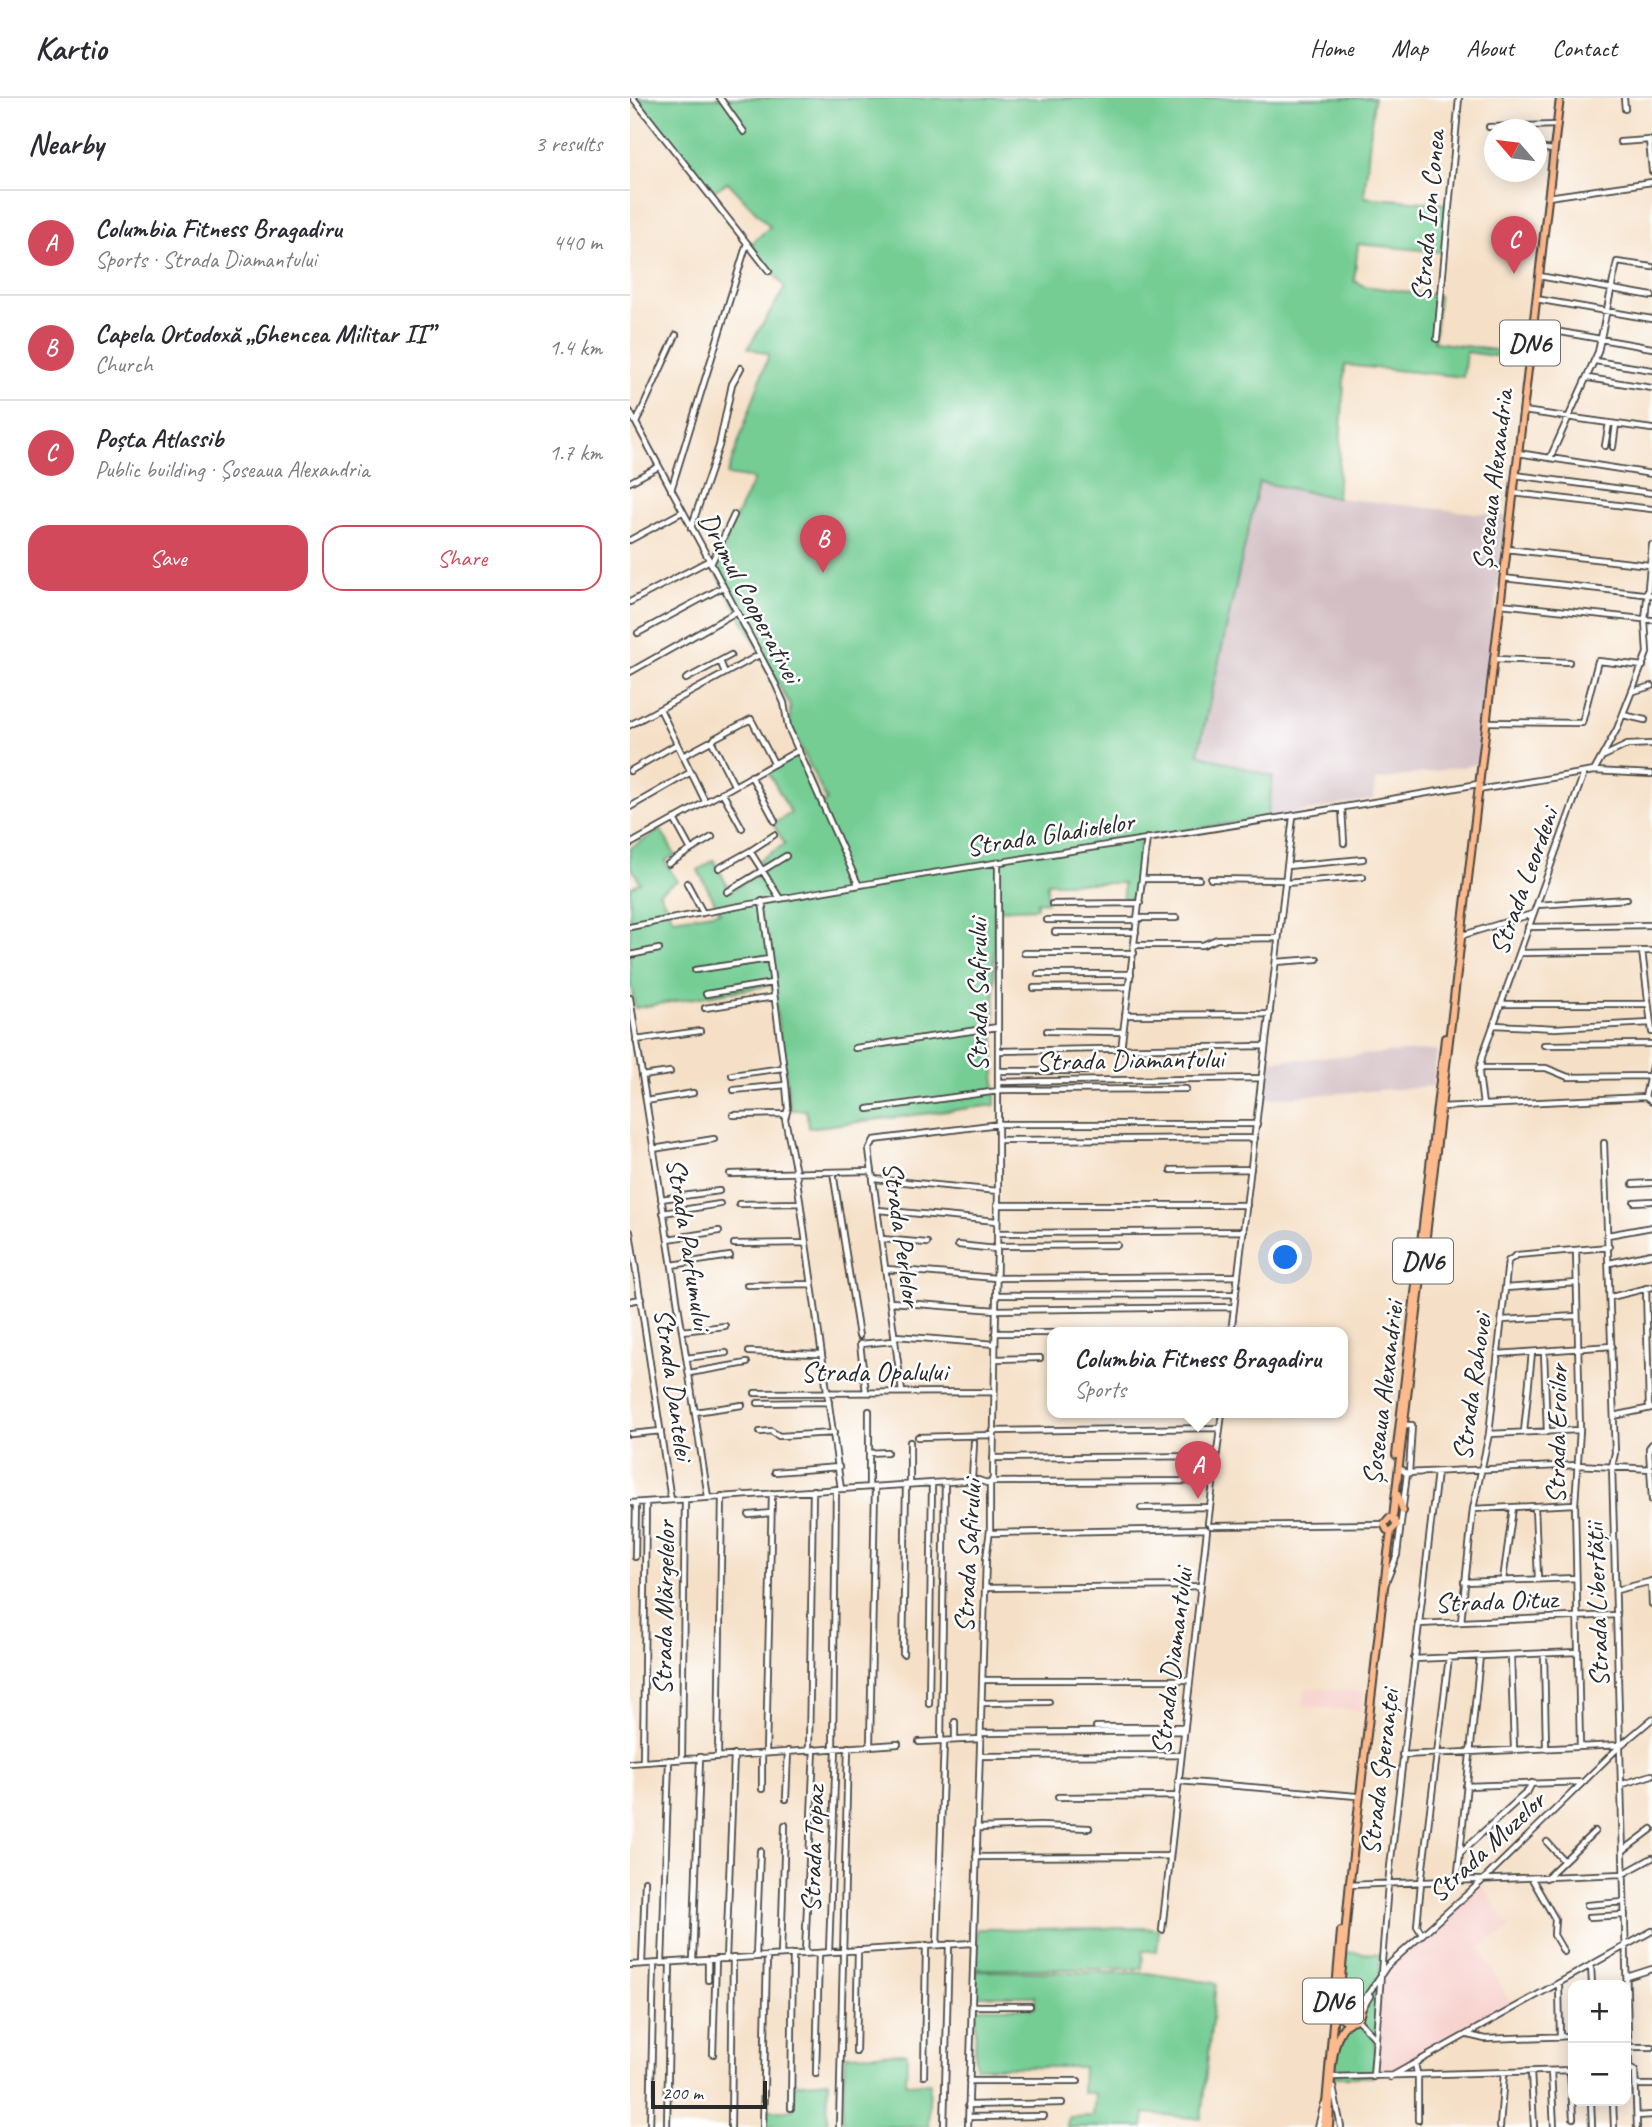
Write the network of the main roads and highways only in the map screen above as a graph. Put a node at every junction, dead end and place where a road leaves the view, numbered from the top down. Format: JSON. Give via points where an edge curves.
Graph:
{"nodes":[{"id":1,"x":1560,"y":98,"type":"edge"},
{"id":2,"x":1477,"y":787,"type":"joint"},
{"id":3,"x":1449,"y":1023,"type":"junction"},
{"id":4,"x":1396,"y":1491,"type":"junction"},
{"id":5,"x":1403,"y":1511,"type":"road end"},
{"id":6,"x":1391,"y":1518,"type":"junction"},
{"id":7,"x":1387,"y":1528,"type":"junction"},
{"id":8,"x":1341,"y":1931,"type":"junction"},
{"id":9,"x":1354,"y":2001,"type":"junction"},
{"id":10,"x":1340,"y":2005,"type":"junction"},
{"id":11,"x":1339,"y":2014,"type":"junction"},
{"id":12,"x":1353,"y":2020,"type":"junction"},
{"id":13,"x":1331,"y":2076,"type":"junction"},
{"id":14,"x":1327,"y":2127,"type":"edge"}],
"edges":[{"from":1,"to":2,"type":"main road","name":"Șoseaua Alexandria","number":"DN6"},
{"from":2,"to":3,"type":"main road","name":"Șoseaua Alexandriei","number":"DN6"},
{"from":3,"to":4,"type":"main road","name":"Șoseaua Alexandriei","number":"DN6"},
{"from":3,"to":6,"type":"main road","name":"Șoseaua Alexandriei","number":"DN6"},
{"from":4,"to":5,"type":"main road"},
{"from":4,"to":6,"type":"main road","name":"Șoseaua Alexandriei","number":"DN6"},
{"from":6,"to":7,"type":"main road"},
{"from":6,"to":7,"type":"main road","number":"DN6","via":[[1397,1525]]},
{"from":7,"to":8,"type":"main road","number":"DN6"},
{"from":7,"to":9,"type":"main road","number":"DN6","via":[[1341,1978],[1344,1993]]},
{"from":8,"to":10,"type":"main road","number":"DN6"},
{"from":8,"to":13,"type":"main road","number":"DN6"},
{"from":9,"to":10,"type":"main road","number":"DN6"},
{"from":9,"to":12,"type":"main road","number":"DN6","via":[[1361,2011]]},
{"from":10,"to":11,"type":"main road","number":"DN6"},
{"from":11,"to":12,"type":"main road","number":"DN6"},
{"from":11,"to":13,"type":"main road","number":"DN6"},
{"from":12,"to":13,"type":"main road","number":"DN6","via":[[1336,2038]]},
{"from":13,"to":14,"type":"main road","number":"DN6"},
{"from":13,"to":14,"type":"main road","number":"DN6"}]}
